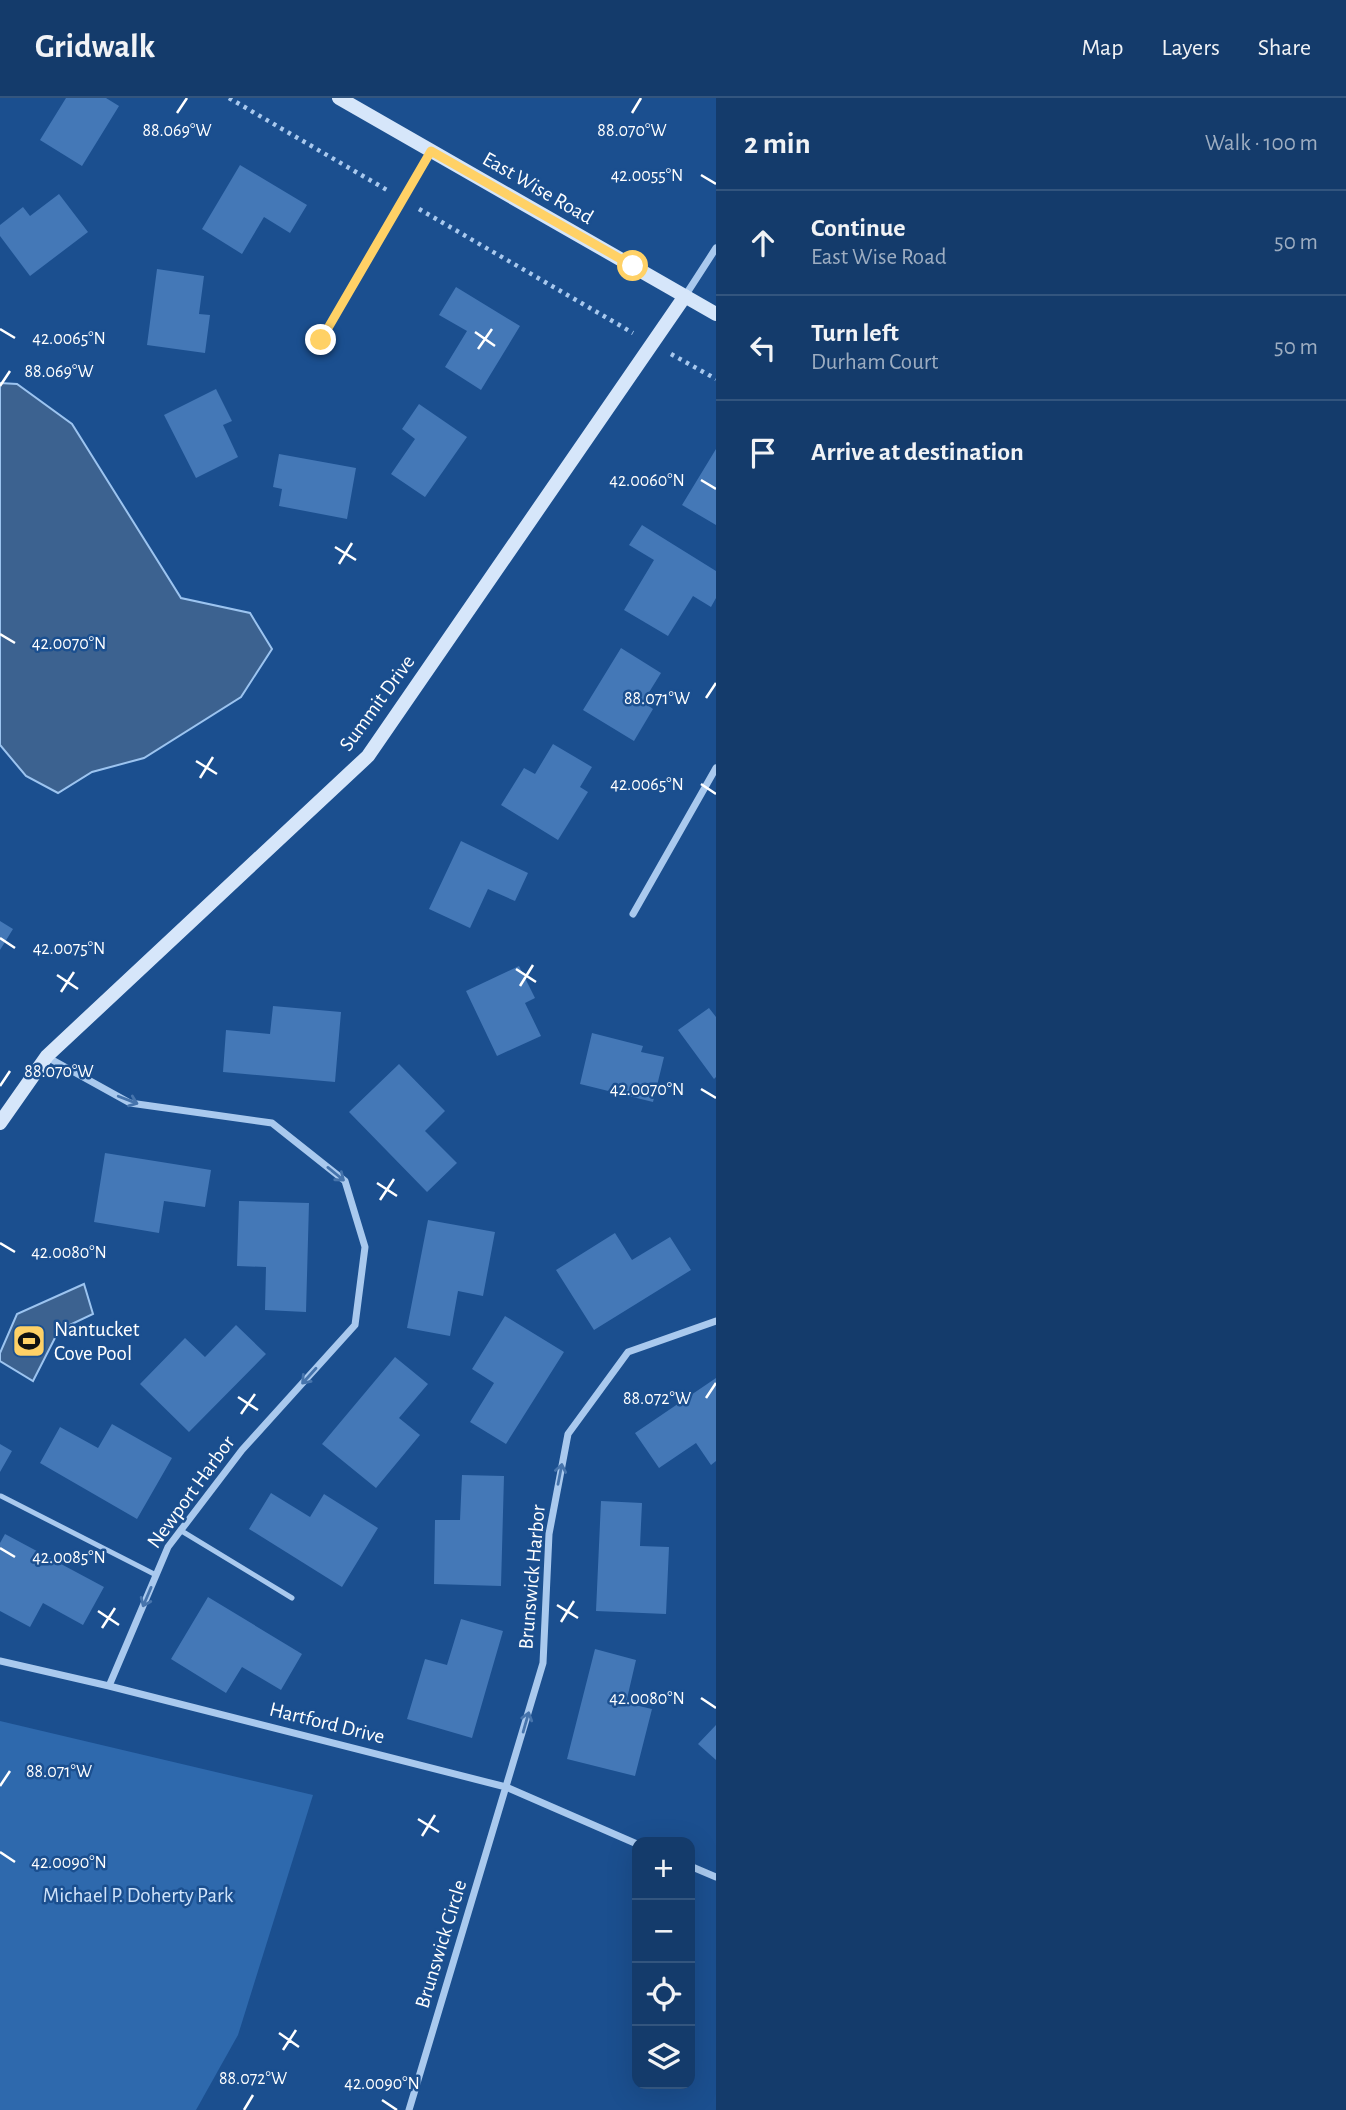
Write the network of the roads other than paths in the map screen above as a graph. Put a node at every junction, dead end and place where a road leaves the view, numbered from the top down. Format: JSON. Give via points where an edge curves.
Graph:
{"nodes":[{"id":1,"x":340,"y":98,"type":"edge"},
{"id":2,"x":431,"y":151,"type":"junction"},
{"id":3,"x":716,"y":248,"type":"edge"},
{"id":4,"x":685,"y":296,"type":"junction"},
{"id":5,"x":716,"y":314,"type":"edge"},
{"id":6,"x":321,"y":340,"type":"dead end"},
{"id":7,"x":716,"y":768,"type":"edge"},
{"id":8,"x":634,"y":914,"type":"dead end"},
{"id":9,"x":47,"y":1056,"type":"junction"},
{"id":10,"x":0,"y":1123,"type":"edge"},
{"id":11,"x":716,"y":1321,"type":"edge"},
{"id":12,"x":1,"y":1496,"type":"edge"},
{"id":13,"x":180,"y":1531,"type":"junction"},
{"id":14,"x":156,"y":1575,"type":"junction"},
{"id":15,"x":292,"y":1598,"type":"dead end"},
{"id":16,"x":0,"y":1661,"type":"edge"},
{"id":17,"x":108,"y":1686,"type":"junction"},
{"id":18,"x":506,"y":1787,"type":"junction"},
{"id":19,"x":632,"y":1842,"type":"edge"},
{"id":20,"x":695,"y":1868,"type":"edge"},
{"id":21,"x":716,"y":1877,"type":"edge"},
{"id":22,"x":409,"y":2110,"type":"edge"}],
"edges":[{"from":1,"to":2,"type":"street","name":"East Wise Road"},
{"from":2,"to":4,"type":"street","name":"East Wise Road"},
{"from":2,"to":6,"type":"street"},
{"from":3,"to":4,"type":"street","name":"Summit Drive"},
{"from":4,"to":5,"type":"street","name":"East Wise Road"},
{"from":4,"to":9,"type":"street","name":"Summit Drive","via":[[368,756]]},
{"from":7,"to":8,"type":"street"},
{"from":9,"to":10,"type":"street","name":"Summit Drive"},
{"from":9,"to":13,"type":"street","name":"Newport Harbor","one_way":true,"via":[[130,1103],[272,1123],[345,1181],[365,1247],[355,1325],[242,1450]]},
{"from":18,"to":11,"type":"street","name":"Brunswick Harbor","one_way":true,"via":[[543,1662],[549,1534],[568,1434],[628,1352]]},
{"from":12,"to":14,"type":"lane"},
{"from":13,"to":14,"type":"street","name":"Newport Harbor"},
{"from":13,"to":15,"type":"lane"},
{"from":14,"to":17,"type":"street","name":"Newport Harbor","one_way":true},
{"from":16,"to":17,"type":"street","name":"Hartford Drive"},
{"from":17,"to":18,"type":"street","name":"Hartford Drive"},
{"from":18,"to":19,"type":"street","name":"Hartford Drive"},
{"from":18,"to":22,"type":"street","name":"Brunswick Circle"},
{"from":20,"to":21,"type":"street"}]}
